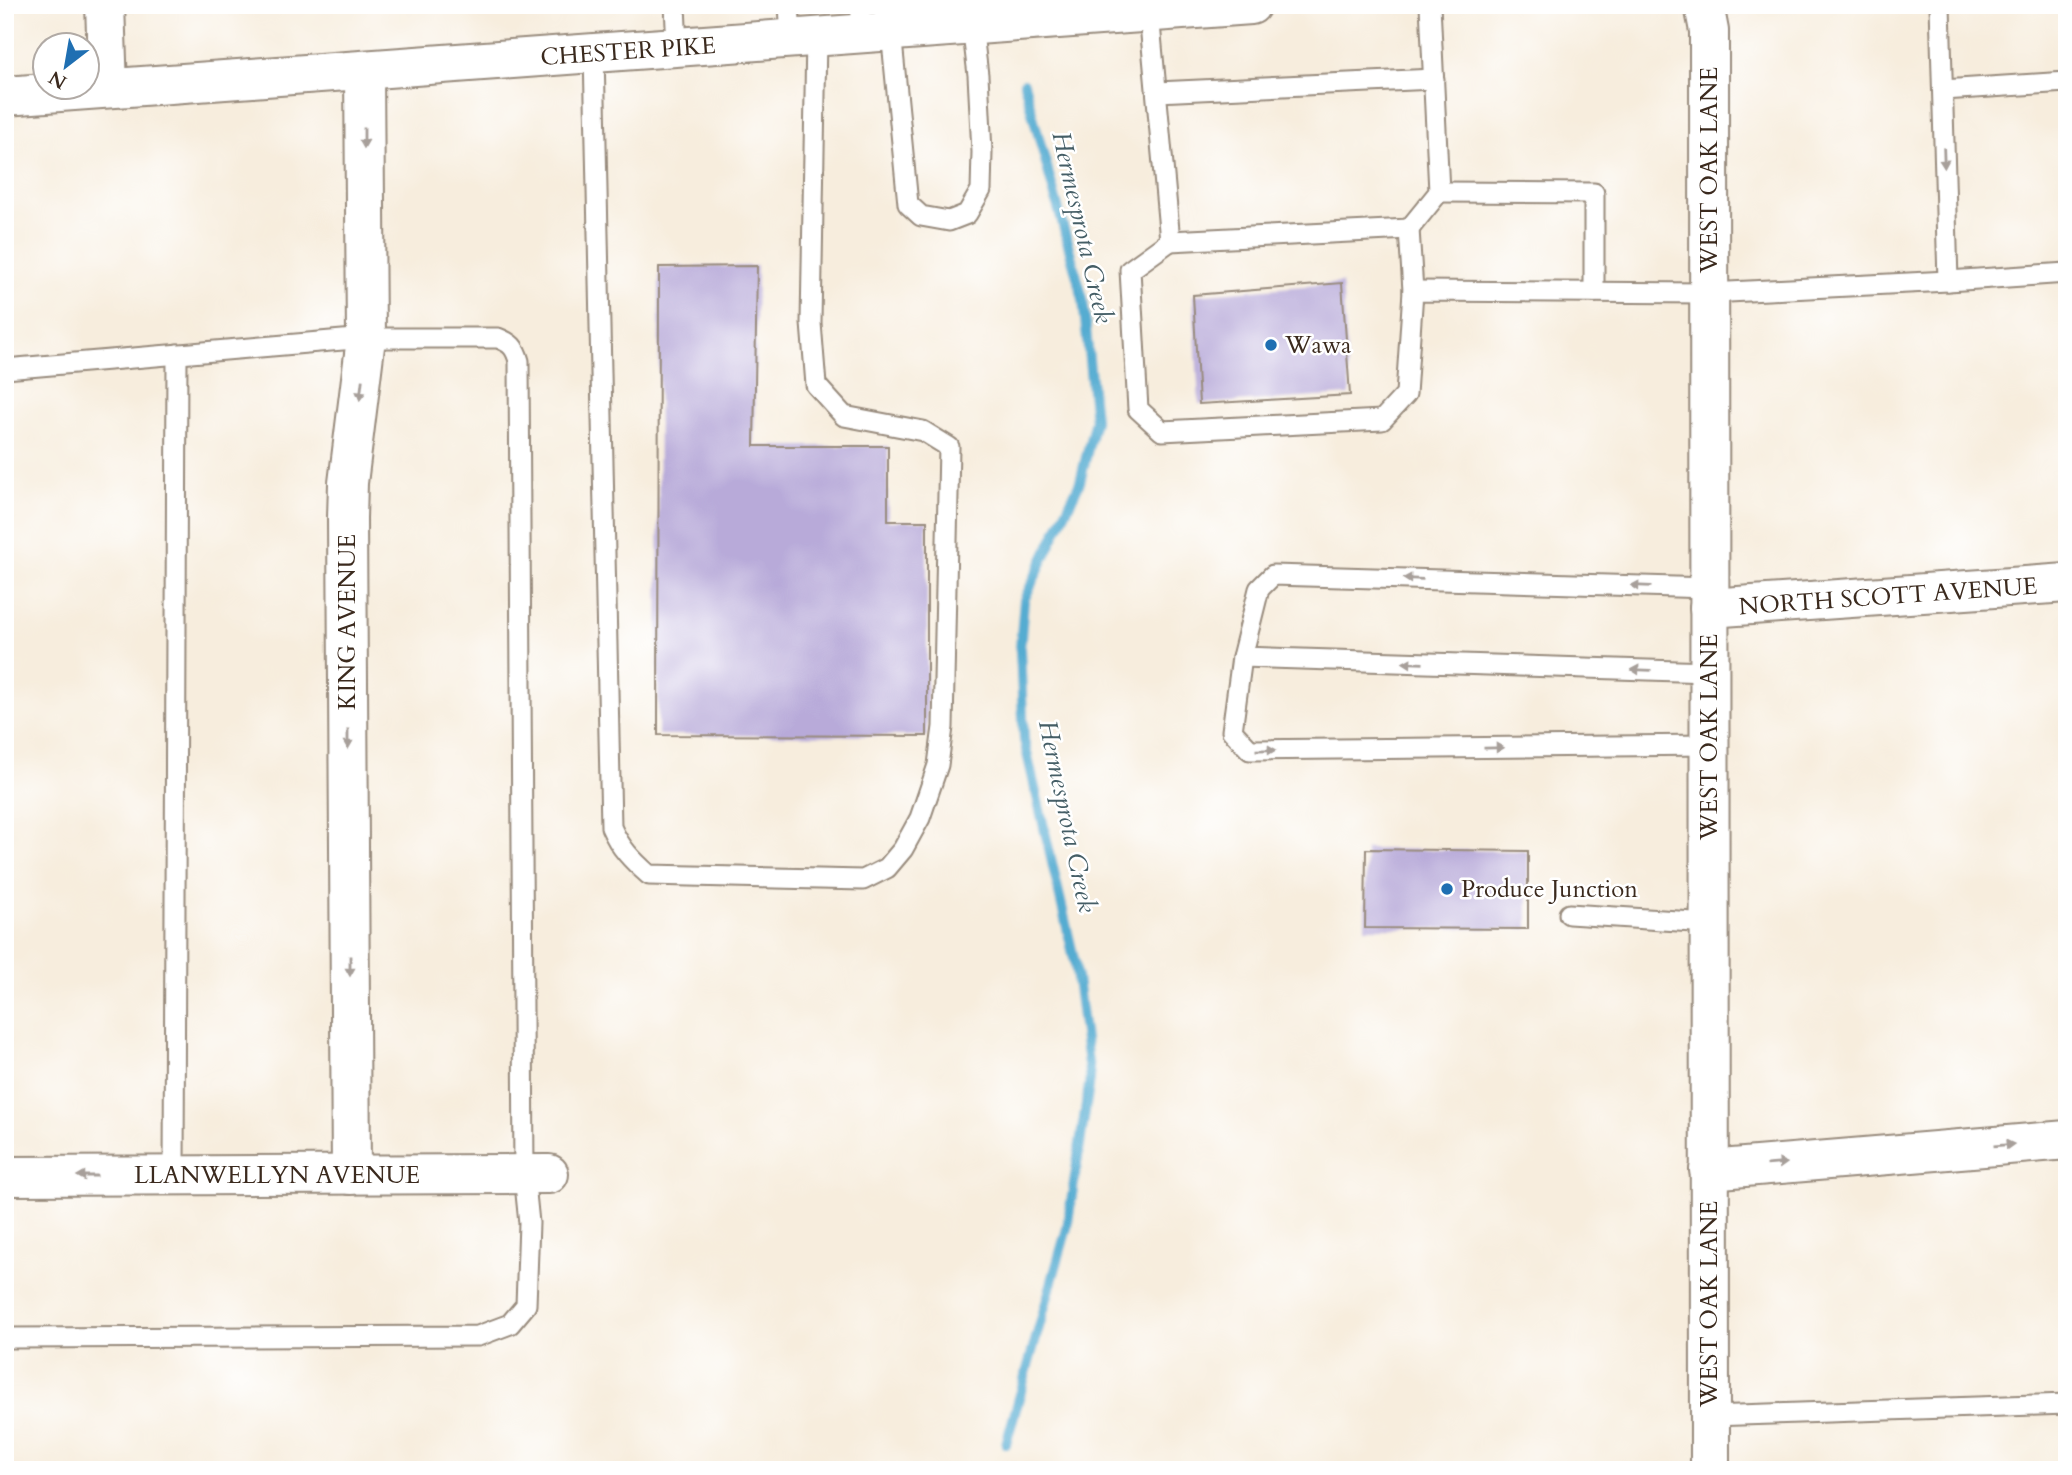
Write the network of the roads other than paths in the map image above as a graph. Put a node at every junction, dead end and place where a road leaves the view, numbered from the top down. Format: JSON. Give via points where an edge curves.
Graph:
{"nodes":[{"id":1,"x":105,"y":5,"type":"edge"},
{"id":2,"x":674,"y":5,"type":"edge"},
{"id":3,"x":1251,"y":5,"type":"edge"},
{"id":4,"x":1430,"y":5,"type":"edge"},
{"id":5,"x":1704,"y":5,"type":"edge"},
{"id":6,"x":1940,"y":5,"type":"edge"},
{"id":7,"x":1149,"y":13,"type":"junction"},
{"id":8,"x":871,"y":23,"type":"edge"},
{"id":9,"x":972,"y":25,"type":"junction"},
{"id":10,"x":799,"y":27,"type":"edge"},
{"id":11,"x":677,"y":48,"type":"junction"},
{"id":12,"x":594,"y":53,"type":"junction"},
{"id":13,"x":363,"y":70,"type":"junction"},
{"id":14,"x":1434,"y":79,"type":"junction"},
{"id":15,"x":2067,"y":82,"type":"edge"},
{"id":16,"x":108,"y":88,"type":"junction"},
{"id":17,"x":1943,"y":90,"type":"junction"},
{"id":18,"x":1157,"y":92,"type":"junction"},
{"id":19,"x":5,"y":96,"type":"edge"},
{"id":20,"x":1439,"y":192,"type":"junction"},
{"id":21,"x":1409,"y":229,"type":"junction"},
{"id":22,"x":1170,"y":241,"type":"junction"},
{"id":23,"x":2067,"y":273,"type":"edge"},
{"id":24,"x":1948,"y":281,"type":"junction"},
{"id":25,"x":1413,"y":291,"type":"junction"},
{"id":26,"x":1594,"y":292,"type":"junction"},
{"id":27,"x":1709,"y":293,"type":"junction"},
{"id":28,"x":366,"y":338,"type":"junction"},
{"id":29,"x":177,"y":354,"type":"junction"},
{"id":30,"x":5,"y":369,"type":"edge"},
{"id":31,"x":2067,"y":583,"type":"edge"},
{"id":32,"x":1709,"y":598,"type":"junction"},
{"id":33,"x":1242,"y":657,"type":"junction"},
{"id":34,"x":1709,"y":672,"type":"junction"},
{"id":35,"x":1709,"y":745,"type":"junction"},
{"id":36,"x":1569,"y":914,"type":"dead end"},
{"id":37,"x":1709,"y":923,"type":"junction"},
{"id":38,"x":2067,"y":1140,"type":"edge"},
{"id":39,"x":1709,"y":1170,"type":"junction"},
{"id":40,"x":536,"y":1174,"type":"junction"},
{"id":41,"x":174,"y":1175,"type":"junction"},
{"id":42,"x":351,"y":1175,"type":"junction"},
{"id":43,"x":5,"y":1176,"type":"edge"},
{"id":44,"x":5,"y":1338,"type":"edge"},
{"id":45,"x":2067,"y":1404,"type":"edge"},
{"id":46,"x":1710,"y":1416,"type":"junction"},
{"id":47,"x":1710,"y":1470,"type":"edge"}],
"edges":[{"from":1,"to":16,"type":"main road"},
{"from":2,"to":11,"type":"lane"},
{"from":3,"to":7,"type":"main road","name":"CHESTER PIKE"},
{"from":4,"to":14,"type":"lane"},
{"from":5,"to":27,"type":"main road","name":"WEST OAK LANE","via":[[1709,31]]},
{"from":6,"to":17,"type":"lane"},
{"from":7,"to":9,"type":"main road","name":"CHESTER PIKE"},
{"from":7,"to":18,"type":"lane"},
{"from":8,"to":9,"type":"main road","name":"CHESTER PIKE"},
{"from":8,"to":9,"type":"lane","via":[[908,204],[921,216],[948,221],[967,214],[981,190]]},
{"from":8,"to":10,"type":"main road","name":"CHESTER PIKE"},
{"from":10,"to":11,"type":"main road","name":"CHESTER PIKE"},
{"from":10,"to":12,"type":"lane","via":[[816,385],[844,416],[923,431],[949,447],[943,727],[938,765],[920,818],[903,849],[887,868],[863,880],[649,875],[628,856],[611,827]]},
{"from":11,"to":12,"type":"main road","name":"CHESTER PIKE"},
{"from":12,"to":13,"type":"main road","name":"CHESTER PIKE"},
{"from":13,"to":16,"type":"main road","name":"CHESTER PIKE"},
{"from":13,"to":28,"type":"main road","name":"KING AVENUE","one_way":true},
{"from":14,"to":18,"type":"lane"},
{"from":14,"to":20,"type":"lane"},
{"from":15,"to":17,"type":"lane"},
{"from":16,"to":19,"type":"main road","name":"CHESTER PIKE"},
{"from":17,"to":24,"type":"lane","one_way":true},
{"from":18,"to":22,"type":"lane"},
{"from":20,"to":21,"type":"lane"},
{"from":20,"to":26,"type":"lane","via":[[1594,193]]},
{"from":21,"to":22,"type":"lane"},
{"from":21,"to":25,"type":"lane"},
{"from":22,"to":25,"type":"lane","via":[[1130,270],[1138,409],[1162,431],[1382,420],[1406,394]]},
{"from":23,"to":24,"type":"lane"},
{"from":24,"to":27,"type":"lane"},
{"from":25,"to":26,"type":"lane"},
{"from":26,"to":27,"type":"lane"},
{"from":27,"to":32,"type":"main road","name":"WEST OAK LANE"},
{"from":28,"to":29,"type":"lane"},
{"from":28,"to":40,"type":"lane","via":[[498,338],[509,342],[519,361]]},
{"from":28,"to":42,"type":"main road","name":"KING AVENUE","one_way":true,"via":[[347,518]]},
{"from":29,"to":30,"type":"lane"},
{"from":29,"to":41,"type":"lane"},
{"from":31,"to":32,"type":"main road","name":"NORTH SCOTT AVENUE"},
{"from":32,"to":33,"type":"lane","one_way":true,"via":[[1273,575],[1259,589]]},
{"from":32,"to":34,"type":"main road","name":"WEST OAK LANE"},
{"from":34,"to":33,"type":"lane","one_way":true},
{"from":33,"to":35,"type":"lane","one_way":true,"via":[[1232,732],[1250,750]]},
{"from":34,"to":35,"type":"main road","name":"WEST OAK LANE"},
{"from":35,"to":37,"type":"main road","name":"WEST OAK LANE"},
{"from":36,"to":37,"type":"lane"},
{"from":37,"to":39,"type":"main road","name":"WEST OAK LANE"},
{"from":39,"to":38,"type":"main road","one_way":true},
{"from":39,"to":46,"type":"main road","name":"WEST OAK LANE"},
{"from":40,"to":42,"type":"main road","name":"LLANWELLYN AVENUE"},
{"from":40,"to":44,"type":"lane","via":[[526,1305],[510,1324],[478,1336]]},
{"from":41,"to":42,"type":"main road","name":"LLANWELLYN AVENUE"},
{"from":41,"to":43,"type":"main road","name":"LLANWELLYN AVENUE","one_way":true},
{"from":45,"to":46,"type":"lane"},
{"from":46,"to":47,"type":"main road","name":"WEST OAK LANE"}]}
